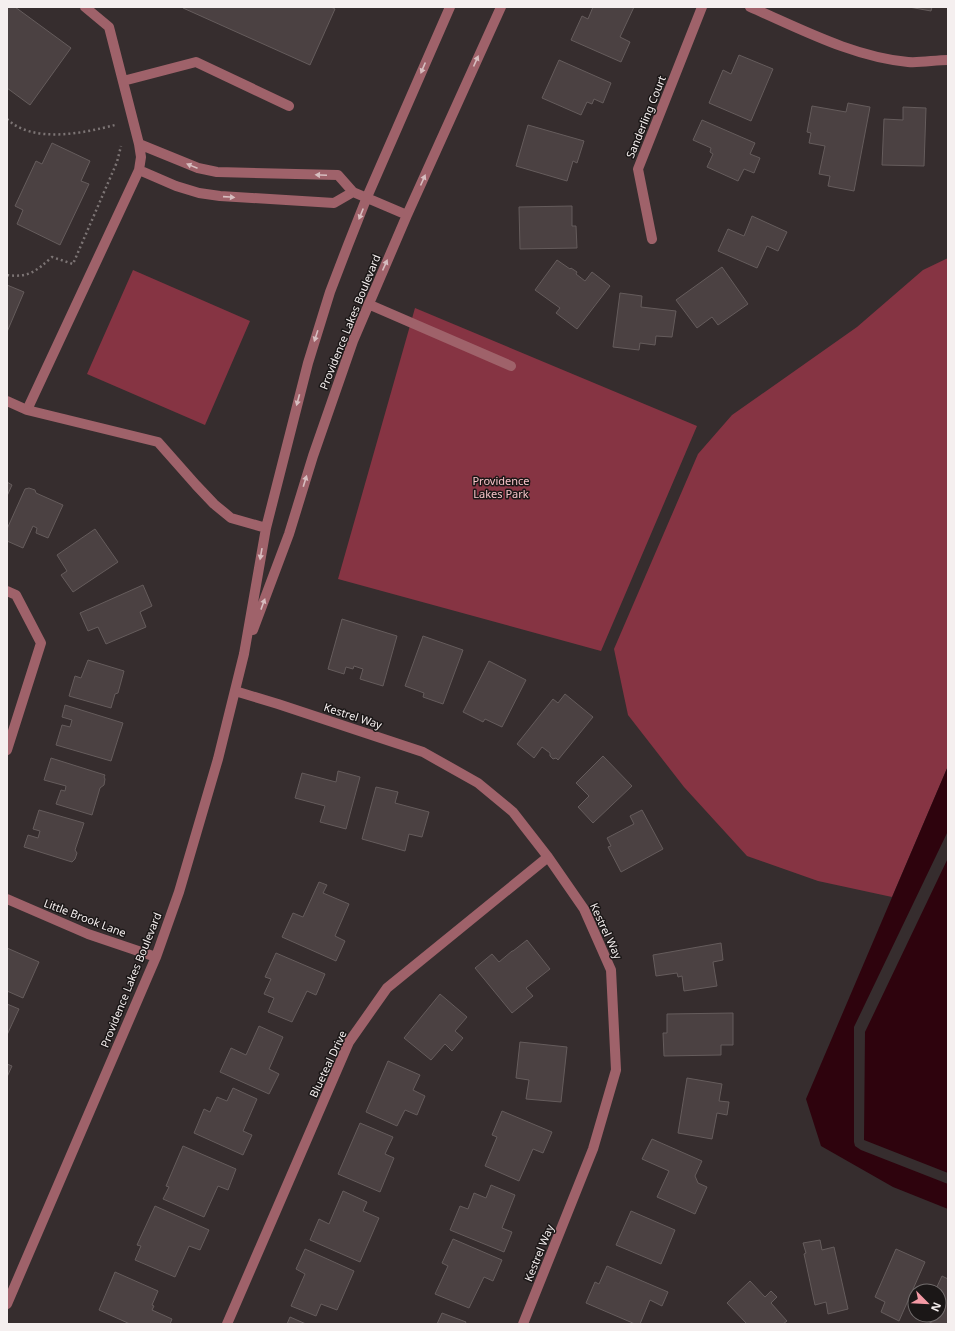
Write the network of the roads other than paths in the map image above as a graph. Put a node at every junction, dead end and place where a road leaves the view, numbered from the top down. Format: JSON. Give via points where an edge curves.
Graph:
{"nodes":[{"id":1,"x":85,"y":7,"type":"edge"},
{"id":2,"x":450,"y":7,"type":"edge"},
{"id":3,"x":500,"y":7,"type":"edge"},
{"id":4,"x":702,"y":7,"type":"edge"},
{"id":5,"x":750,"y":7,"type":"edge"},
{"id":6,"x":948,"y":60,"type":"edge"},
{"id":7,"x":123,"y":81,"type":"junction"},
{"id":8,"x":289,"y":106,"type":"dead end"},
{"id":9,"x":139,"y":144,"type":"junction"},
{"id":10,"x":139,"y":170,"type":"junction"},
{"id":11,"x":353,"y":192,"type":"junction"},
{"id":12,"x":368,"y":197,"type":"junction"},
{"id":13,"x":407,"y":215,"type":"junction"},
{"id":14,"x":652,"y":239,"type":"dead end"},
{"id":15,"x":368,"y":304,"type":"junction"},
{"id":16,"x":511,"y":366,"type":"dead end"},
{"id":17,"x":7,"y":401,"type":"edge"},
{"id":18,"x":27,"y":410,"type":"junction"},
{"id":19,"x":266,"y":528,"type":"junction"},
{"id":20,"x":7,"y":591,"type":"edge"},
{"id":21,"x":244,"y":654,"type":"junction"},
{"id":22,"x":235,"y":691,"type":"junction"},
{"id":23,"x":7,"y":750,"type":"edge"},
{"id":24,"x":548,"y":858,"type":"junction"},
{"id":25,"x":7,"y":899,"type":"edge"},
{"id":26,"x":156,"y":957,"type":"junction"},
{"id":27,"x":7,"y":1304,"type":"edge"},
{"id":28,"x":226,"y":1324,"type":"edge"},
{"id":29,"x":523,"y":1324,"type":"edge"}],
"edges":[{"from":1,"to":7,"type":"street","via":[[109,27]]},
{"from":2,"to":12,"type":"street","name":"Providence Lakes Boulevard","one_way":true},
{"from":13,"to":3,"type":"street","name":"Providence Lakes Boulevard","one_way":true},
{"from":4,"to":14,"type":"street","name":"Sanderling Court","via":[[638,169]]},
{"from":5,"to":6,"type":"street","via":[[867,55],[909,62]]},
{"from":7,"to":8,"type":"street","via":[[196,62]]},
{"from":7,"to":9,"type":"street"},
{"from":9,"to":10,"type":"street"},
{"from":11,"to":9,"type":"street","one_way":true,"via":[[338,175],[217,172],[198,168]]},
{"from":10,"to":11,"type":"street","one_way":true,"via":[[176,186],[220,196],[334,203]]},
{"from":10,"to":18,"type":"street"},
{"from":11,"to":12,"type":"street"},
{"from":12,"to":13,"type":"street"},
{"from":12,"to":19,"type":"street","name":"Providence Lakes Boulevard","one_way":true,"via":[[330,292],[308,363]]},
{"from":15,"to":13,"type":"street","name":"Providence Lakes Boulevard","one_way":true},
{"from":15,"to":16,"type":"street"},
{"from":21,"to":15,"type":"street","name":"Providence Lakes Boulevard","one_way":true,"via":[[289,534],[313,456]]},
{"from":17,"to":18,"type":"street"},
{"from":18,"to":19,"type":"street","via":[[158,442],[200,490],[231,518]]},
{"from":19,"to":21,"type":"street","name":"Providence Lakes Boulevard","one_way":true},
{"from":20,"to":23,"type":"street","via":[[16,595],[40,643]]},
{"from":21,"to":22,"type":"street","name":"Providence Lakes Boulevard"},
{"from":22,"to":24,"type":"street","name":"Kestrel Way","via":[[423,752],[478,783],[513,812]]},
{"from":22,"to":26,"type":"street","name":"Providence Lakes Boulevard","via":[[199,826]]},
{"from":24,"to":28,"type":"street","name":"Blueteal Drive","via":[[387,988],[349,1042]]},
{"from":24,"to":29,"type":"street","name":"Kestrel Way","via":[[584,909],[611,970],[616,1070],[593,1149]]},
{"from":25,"to":26,"type":"street","name":"Little Brook Lane","via":[[88,934]]},
{"from":26,"to":27,"type":"street","name":"Providence Lakes Boulevard"}]}
